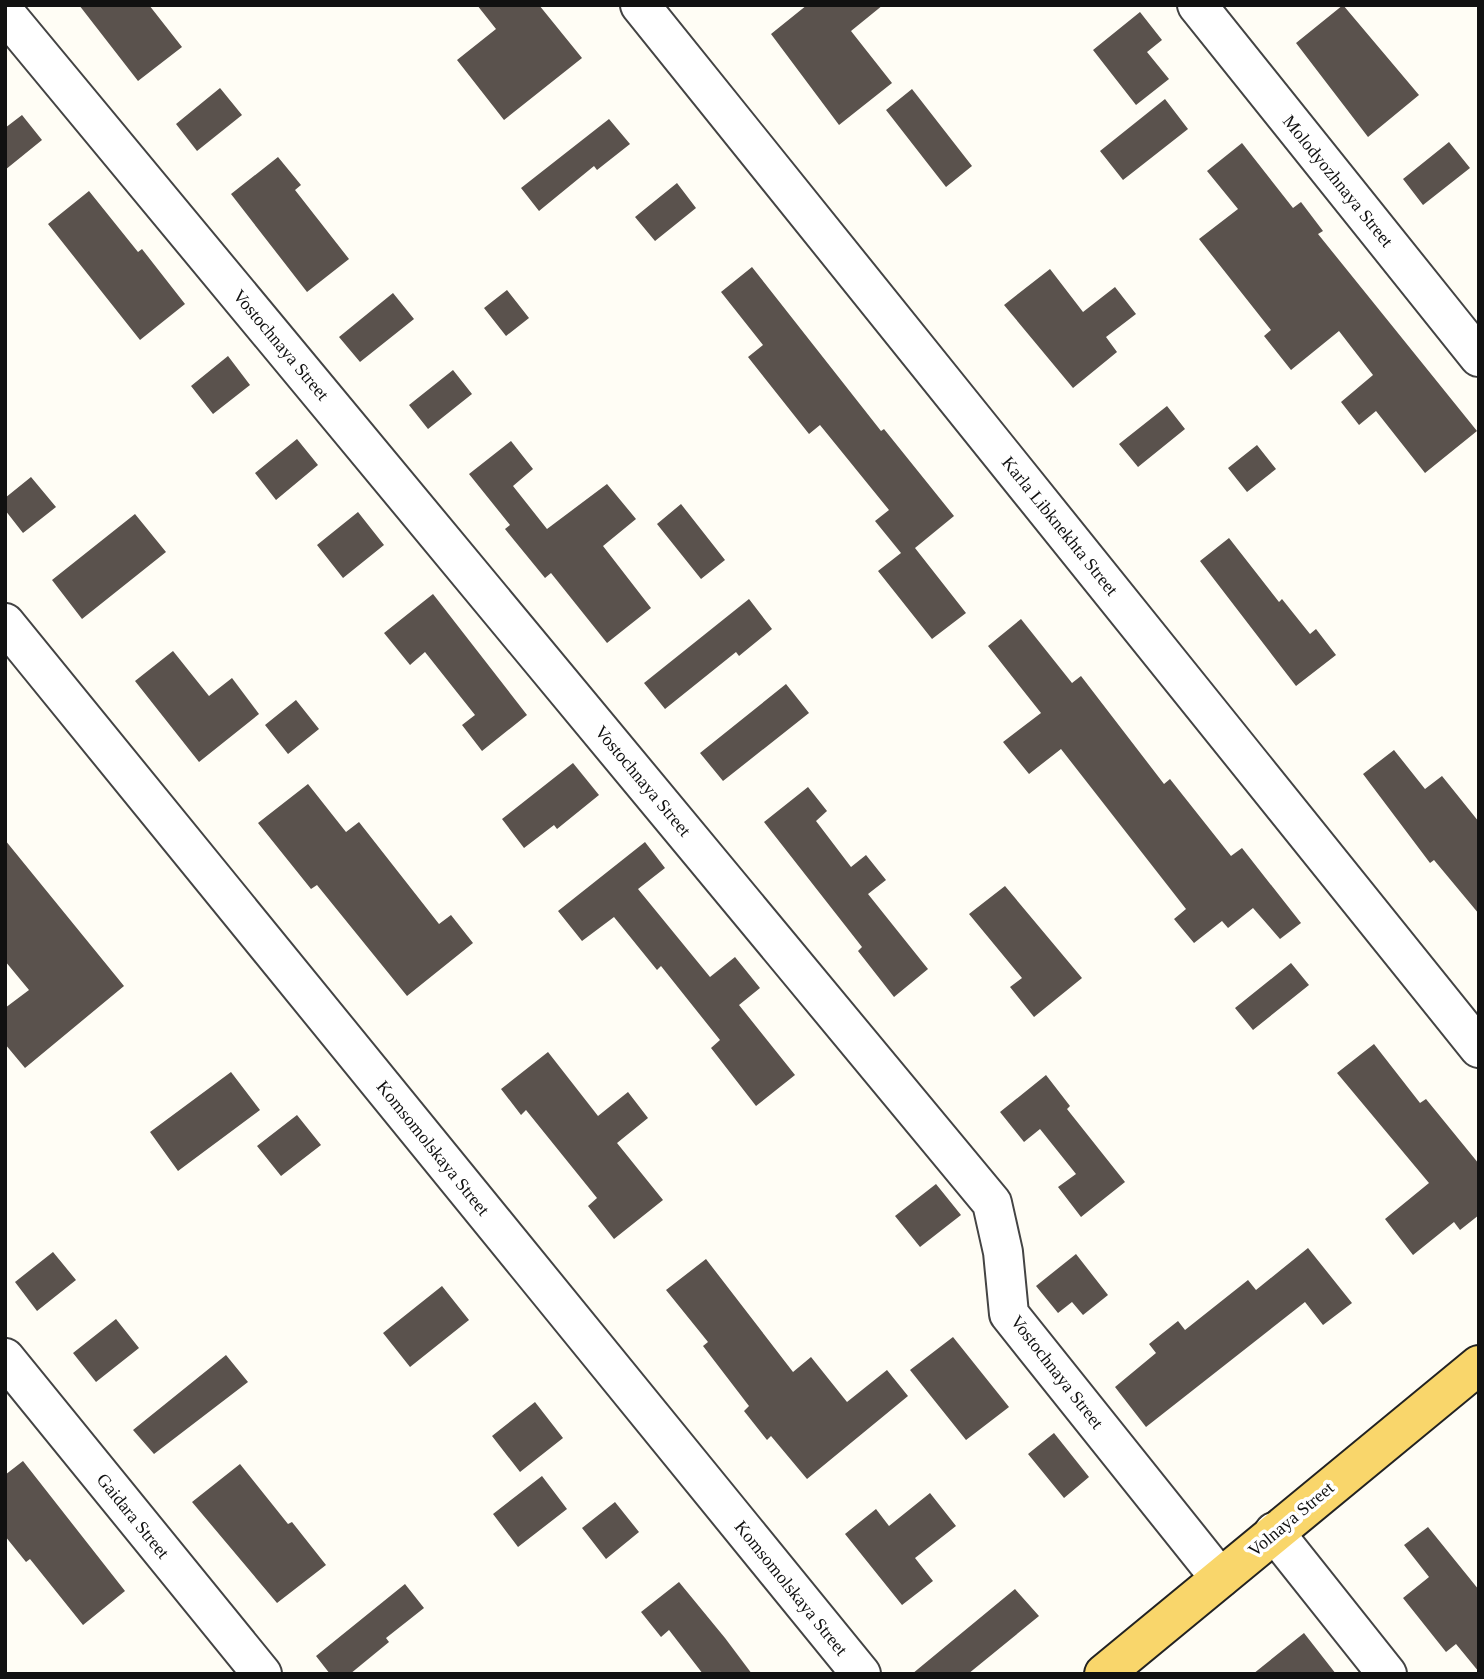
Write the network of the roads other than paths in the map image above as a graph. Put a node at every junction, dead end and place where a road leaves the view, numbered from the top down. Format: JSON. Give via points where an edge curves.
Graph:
{"nodes":[{"id":1,"x":640,"y":5,"type":"edge"},
{"id":2,"x":1197,"y":5,"type":"edge"},
{"id":3,"x":5,"y":13,"type":"edge"},
{"id":4,"x":1479,"y":357,"type":"edge"},
{"id":5,"x":5,"y":623,"type":"edge"},
{"id":6,"x":1479,"y":1048,"type":"edge"},
{"id":7,"x":5,"y":1358,"type":"edge"},
{"id":8,"x":1479,"y":1365,"type":"edge"},
{"id":9,"x":1274,"y":1532,"type":"junction"},
{"id":10,"x":1220,"y":1578,"type":"junction"},
{"id":11,"x":262,"y":1674,"type":"edge"},
{"id":12,"x":861,"y":1674,"type":"edge"},
{"id":13,"x":1104,"y":1674,"type":"edge"},
{"id":14,"x":1387,"y":1674,"type":"edge"}],
"edges":[{"from":1,"to":6,"type":"street","name":"Karla Libknekhta Street"},
{"from":2,"to":4,"type":"street","name":"Molodyozhnaya Street"},
{"from":3,"to":10,"type":"street","name":"Vostochnaya Street","via":[[992,1203],[1009,1314]]},
{"from":5,"to":12,"type":"street","name":"Komsomolskaya Street"},
{"from":7,"to":11,"type":"street","name":"Gaidara Street"},
{"from":8,"to":9,"type":"main road","name":"Volnaya Street"},
{"from":9,"to":10,"type":"main road","name":"Volnaya Street"},
{"from":9,"to":14,"type":"street"},
{"from":10,"to":13,"type":"main road","name":"Volnaya Street"}]}
